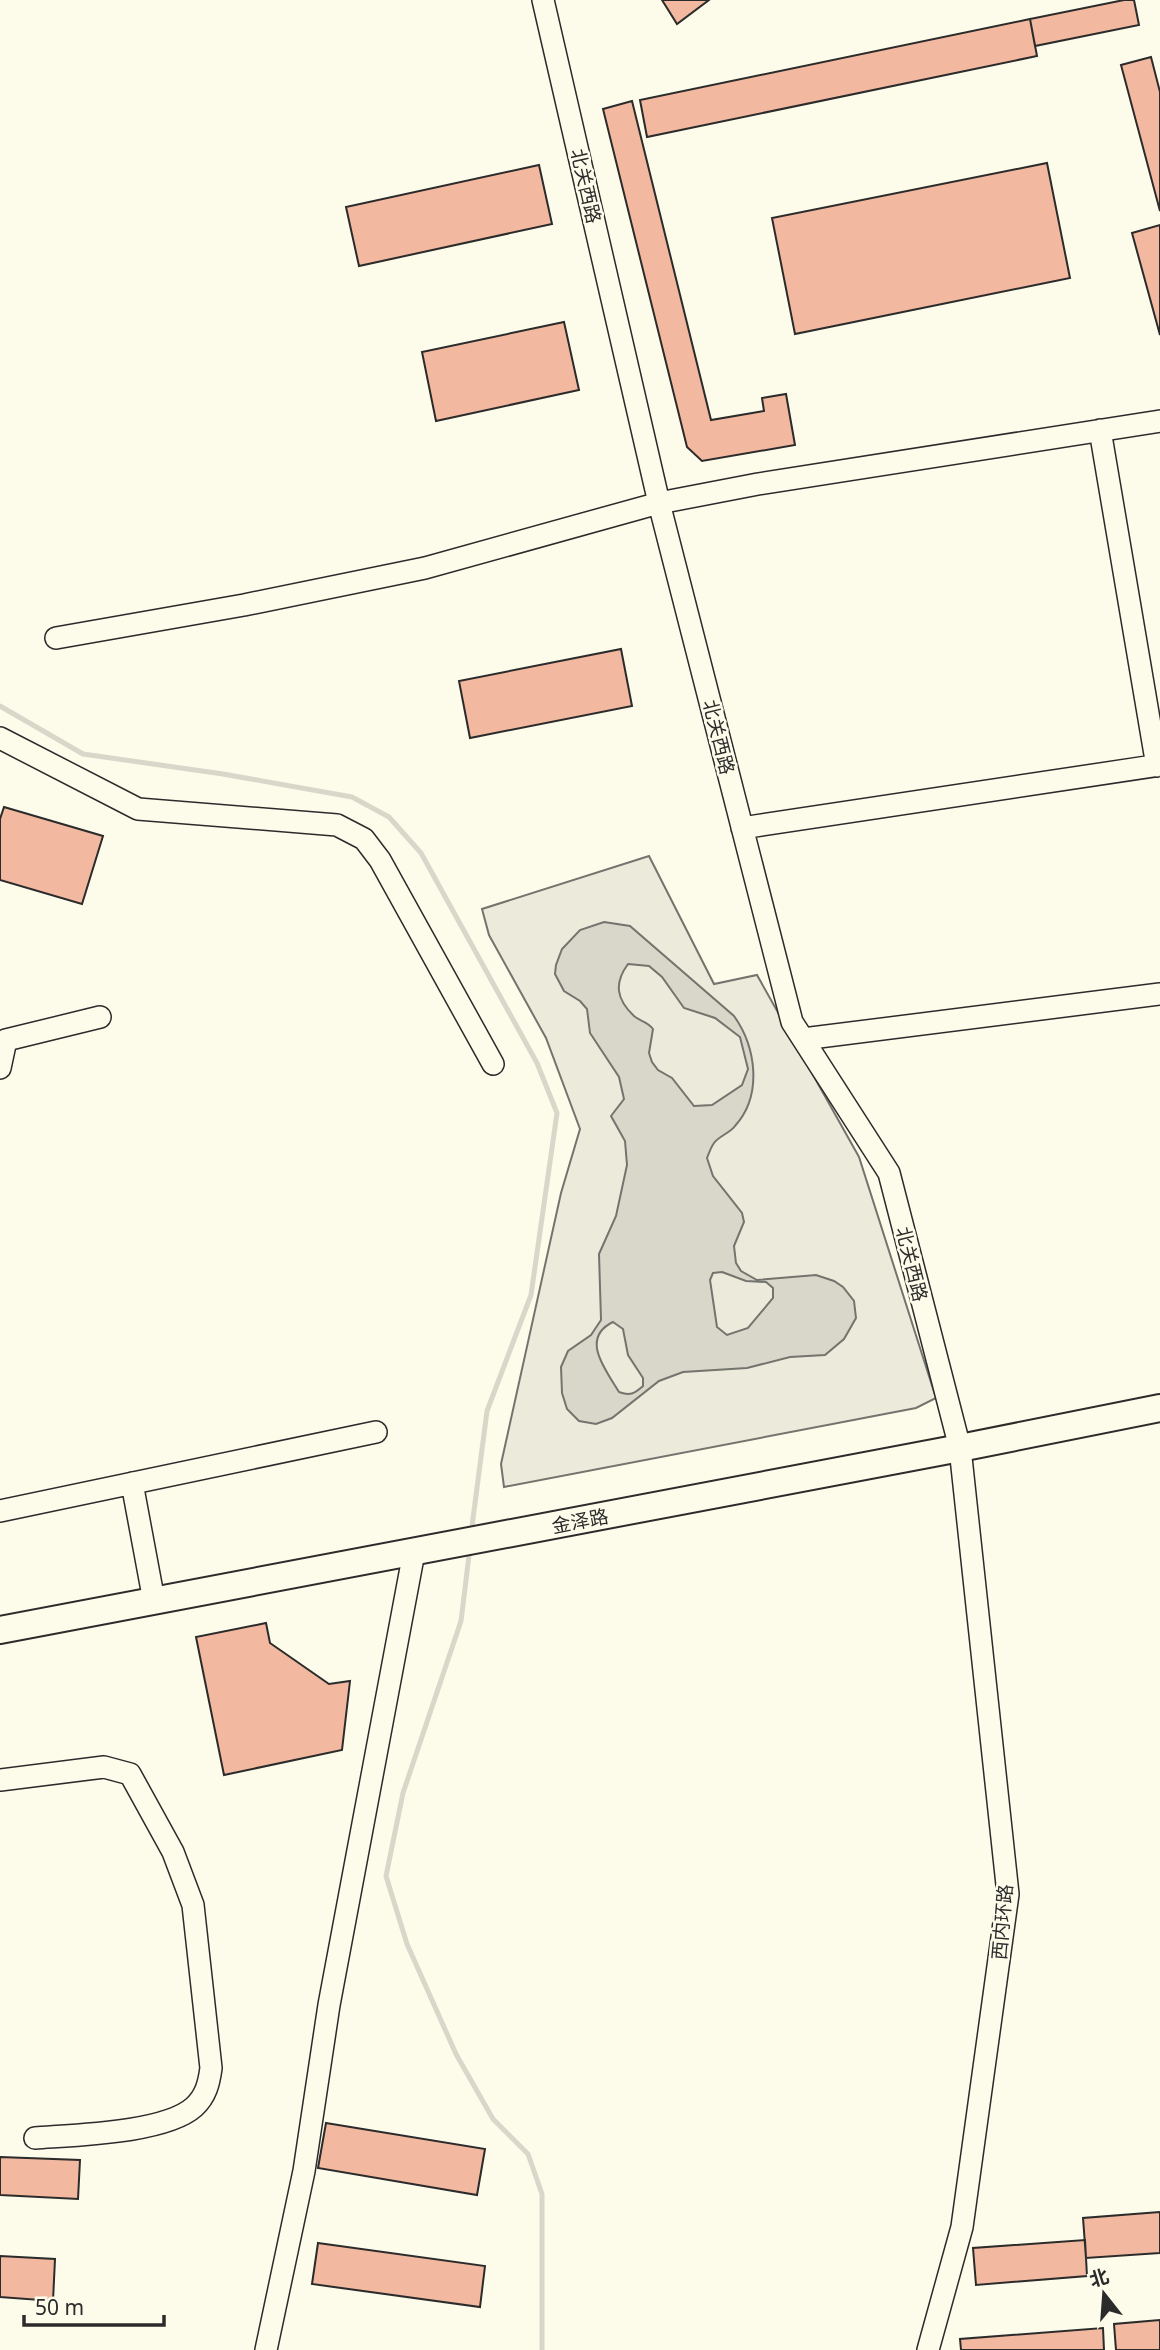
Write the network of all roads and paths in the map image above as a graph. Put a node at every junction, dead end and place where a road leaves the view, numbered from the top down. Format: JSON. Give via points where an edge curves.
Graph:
{"nodes":[{"id":1,"x":543,"y":0,"type":"edge"},
{"id":2,"x":1160,"y":421,"type":"edge"},
{"id":3,"x":1100,"y":430,"type":"junction"},
{"id":4,"x":659,"y":503,"type":"junction"},
{"id":5,"x":56,"y":638,"type":"dead end"},
{"id":6,"x":0,"y":738,"type":"edge"},
{"id":7,"x":1158,"y":766,"type":"edge"},
{"id":8,"x":742,"y":828,"type":"junction"},
{"id":9,"x":1160,"y":994,"type":"edge"},
{"id":10,"x":100,"y":1017,"type":"dead end"},
{"id":11,"x":803,"y":1040,"type":"junction"},
{"id":12,"x":493,"y":1064,"type":"dead end"},
{"id":13,"x":0,"y":1068,"type":"edge"},
{"id":14,"x":1160,"y":1408,"type":"edge"},
{"id":15,"x":376,"y":1432,"type":"dead end"},
{"id":16,"x":960,"y":1448,"type":"junction"},
{"id":17,"x":132,"y":1483,"type":"junction"},
{"id":18,"x":0,"y":1511,"type":"edge"},
{"id":19,"x":414,"y":1552,"type":"junction"},
{"id":20,"x":154,"y":1601,"type":"junction"},
{"id":21,"x":0,"y":1630,"type":"edge"},
{"id":22,"x":0,"y":1780,"type":"edge"},
{"id":23,"x":34,"y":2138,"type":"dead end"},
{"id":24,"x":266,"y":2350,"type":"edge"},
{"id":25,"x":928,"y":2350,"type":"edge"}],
"edges":[{"from":1,"to":4,"type":"street","name":"北关西路"},
{"from":2,"to":3,"type":"street"},
{"from":3,"to":4,"type":"street"},
{"from":3,"to":7,"type":"street"},
{"from":4,"to":5,"type":"street","via":[[425,568]]},
{"from":4,"to":8,"type":"street","name":"北关西路"},
{"from":6,"to":12,"type":"street","via":[[138,809],[337,825],[364,839]]},
{"from":7,"to":8,"type":"street"},
{"from":8,"to":11,"type":"street","name":"北关西路","via":[[792,1022]]},
{"from":9,"to":11,"type":"street"},
{"from":10,"to":13,"type":"street","via":[[6,1040]]},
{"from":11,"to":16,"type":"street","name":"北关西路","via":[[889,1173]]},
{"from":14,"to":16,"type":"main road","name":"金泽路"},
{"from":15,"to":17,"type":"street"},
{"from":16,"to":19,"type":"main road","name":"金泽路"},
{"from":16,"to":25,"type":"street","name":"西内环路","via":[[1008,1894],[962,2227]]},
{"from":17,"to":18,"type":"street"},
{"from":17,"to":20,"type":"street"},
{"from":19,"to":20,"type":"main road","name":"金泽路"},
{"from":19,"to":24,"type":"street","via":[[329,2005],[304,2171]]},
{"from":20,"to":21,"type":"main road","name":"金泽路"},
{"from":22,"to":23,"type":"street","via":[[104,1767],[130,1774],[173,1852],[192,1905],[211,2067],[200,2101],[173,2119],[115,2132]]}]}
